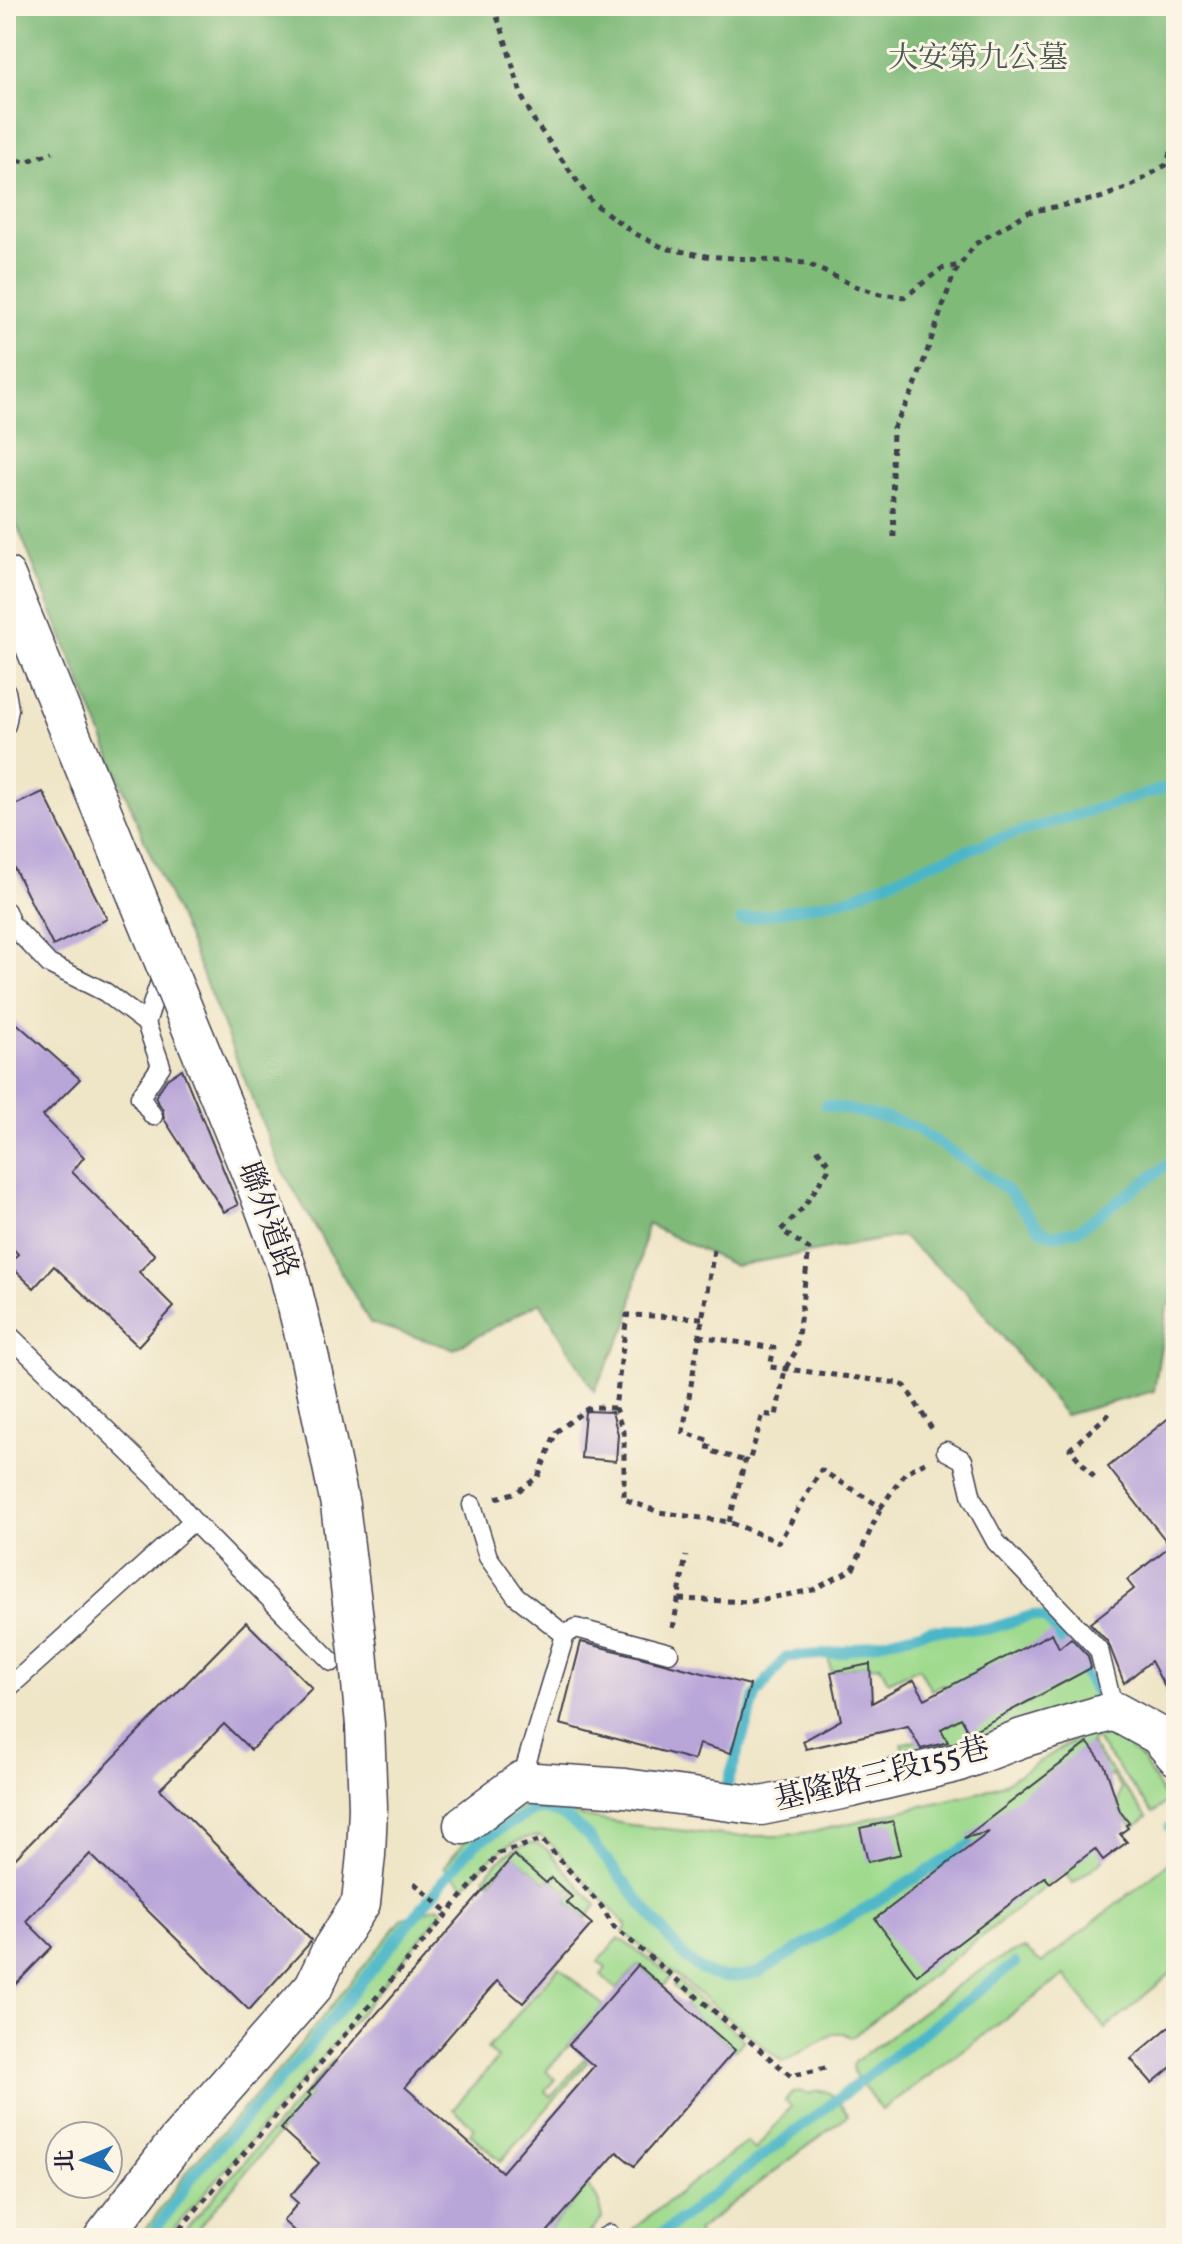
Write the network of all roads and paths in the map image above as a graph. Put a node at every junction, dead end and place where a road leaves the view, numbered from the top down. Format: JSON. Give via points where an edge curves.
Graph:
{"nodes":[{"id":1,"x":492,"y":6,"type":"edge"},
{"id":2,"x":1176,"y":137,"type":"edge"},
{"id":3,"x":53,"y":152,"type":"dead end"},
{"id":4,"x":6,"y":157,"type":"edge"},
{"id":5,"x":960,"y":265,"type":"junction"},
{"id":6,"x":894,"y":537,"type":"dead end"},
{"id":7,"x":6,"y":576,"type":"edge"},
{"id":8,"x":6,"y":691,"type":"edge"},
{"id":9,"x":6,"y":725,"type":"edge"},
{"id":10,"x":132,"y":876,"type":"junction"},
{"id":11,"x":6,"y":911,"type":"edge"},
{"id":12,"x":168,"y":955,"type":"junction"},
{"id":13,"x":146,"y":1023,"type":"junction"},
{"id":14,"x":197,"y":1026,"type":"dead end"},
{"id":15,"x":153,"y":1116,"type":"dead end"},
{"id":16,"x":815,"y":1146,"type":"dead end"},
{"id":17,"x":714,"y":1250,"type":"dead end"},
{"id":18,"x":702,"y":1318,"type":"junction"},
{"id":19,"x":6,"y":1332,"type":"edge"},
{"id":20,"x":699,"y":1336,"type":"junction"},
{"id":21,"x":785,"y":1369,"type":"junction"},
{"id":22,"x":615,"y":1408,"type":"junction"},
{"id":23,"x":1112,"y":1411,"type":"dead end"},
{"id":24,"x":946,"y":1451,"type":"junction"},
{"id":25,"x":745,"y":1461,"type":"junction"},
{"id":26,"x":1094,"y":1477,"type":"dead end"},
{"id":27,"x":472,"y":1505,"type":"joint"},
{"id":28,"x":881,"y":1507,"type":"junction"},
{"id":29,"x":193,"y":1521,"type":"junction"},
{"id":30,"x":729,"y":1522,"type":"junction"},
{"id":31,"x":686,"y":1556,"type":"dead end"},
{"id":32,"x":679,"y":1599,"type":"junction"},
{"id":33,"x":565,"y":1635,"type":"junction"},
{"id":34,"x":669,"y":1653,"type":"joint"},
{"id":35,"x":332,"y":1662,"type":"dead end"},
{"id":36,"x":6,"y":1690,"type":"edge"},
{"id":37,"x":1114,"y":1711,"type":"junction"},
{"id":38,"x":1176,"y":1756,"type":"edge"},
{"id":39,"x":521,"y":1781,"type":"junction"},
{"id":40,"x":463,"y":1825,"type":"dead end"},
{"id":41,"x":414,"y":1883,"type":"dead end"},
{"id":42,"x":449,"y":1913,"type":"junction"},
{"id":43,"x":830,"y":2067,"type":"dead end"},
{"id":44,"x":103,"y":2238,"type":"edge"},
{"id":45,"x":172,"y":2238,"type":"edge"}],
"edges":[{"from":1,"to":5,"type":"path","via":[[535,122],[592,202],[632,232],[664,248],[692,253],[806,263],[855,286],[905,297],[941,269]]},
{"from":2,"to":5,"type":"path","via":[[1166,165],[1133,185],[1100,198],[1029,212],[975,244]]},
{"from":3,"to":4,"type":"path","via":[[25,162]]},
{"from":5,"to":6,"type":"path","via":[[914,389],[893,429]]},
{"from":7,"to":10,"type":"street","name":"聯外道路"},
{"from":8,"to":9,"type":"lane"},
{"from":10,"to":12,"type":"lane"},
{"from":10,"to":44,"type":"street","name":"聯外道路","bridge":true,"via":[[288,1271],[340,1505],[365,1725],[368,1807],[361,1903],[314,1986],[175,2144]]},
{"from":11,"to":13,"type":"lane","via":[[11,924],[49,964],[105,992]]},
{"from":12,"to":13,"type":"lane"},
{"from":12,"to":14,"type":"lane"},
{"from":13,"to":15,"type":"lane","via":[[161,1066],[140,1097]]},
{"from":16,"to":21,"type":"path","via":[[828,1170],[781,1230],[809,1249],[796,1351]]},
{"from":17,"to":18,"type":"path"},
{"from":18,"to":20,"type":"path"},
{"from":18,"to":22,"type":"path","via":[[627,1315]]},
{"from":19,"to":29,"type":"lane"},
{"from":20,"to":21,"type":"path","via":[[774,1348],[770,1367]]},
{"from":20,"to":25,"type":"path","via":[[683,1432],[710,1441],[708,1450]]},
{"from":21,"to":24,"type":"path","via":[[905,1386]]},
{"from":21,"to":25,"type":"path","via":[[776,1416],[763,1414],[749,1462]]},
{"from":22,"to":27,"type":"path","via":[[587,1409],[556,1432],[538,1477],[517,1492]]},
{"from":22,"to":30,"type":"path","via":[[624,1434],[624,1499],[659,1512]]},
{"from":23,"to":26,"type":"path","via":[[1070,1449]]},
{"from":24,"to":28,"type":"path","via":[[905,1473]]},
{"from":24,"to":37,"type":"lane","via":[[963,1460],[972,1498],[996,1542],[1099,1650]]},
{"from":25,"to":30,"type":"path"},
{"from":27,"to":33,"type":"lane","via":[[488,1557],[516,1596]]},
{"from":28,"to":30,"type":"path","via":[[821,1470],[779,1542]]},
{"from":28,"to":32,"type":"path","via":[[853,1569],[813,1590],[748,1602]]},
{"from":29,"to":35,"type":"lane"},
{"from":29,"to":36,"type":"lane"},
{"from":31,"to":32,"type":"path"},
{"from":32,"to":34,"type":"path"},
{"from":33,"to":34,"type":"lane","via":[[576,1628]]},
{"from":33,"to":39,"type":"lane"},
{"from":37,"to":38,"type":"street","via":[[1158,1735]]},
{"from":37,"to":39,"type":"street","name":"基隆路三段155巷","via":[[956,1763],[761,1806]]},
{"from":39,"to":40,"type":"street"},
{"from":41,"to":42,"type":"path"},
{"from":42,"to":43,"type":"path","via":[[499,1853],[542,1840],[614,1927],[791,2076]]},
{"from":42,"to":45,"type":"path"}]}
